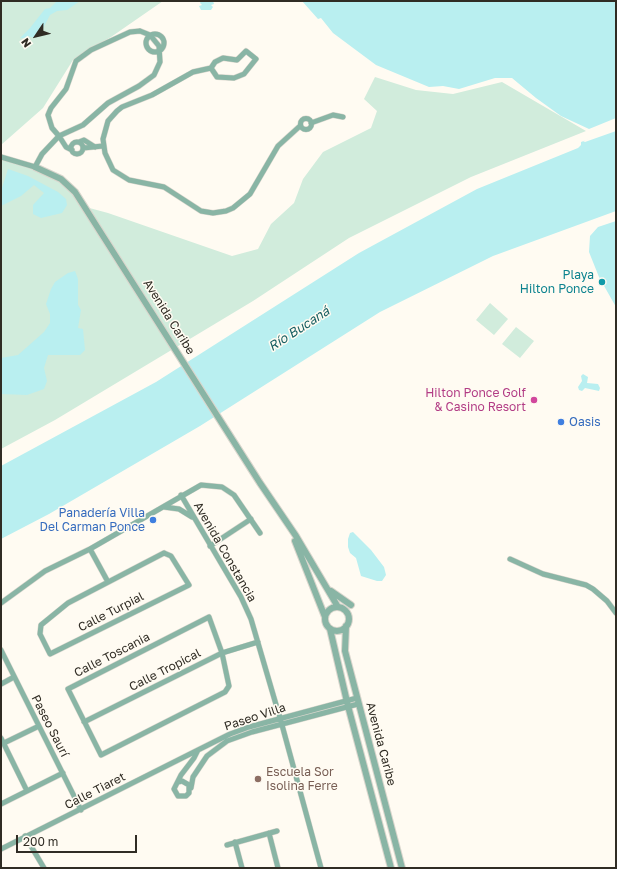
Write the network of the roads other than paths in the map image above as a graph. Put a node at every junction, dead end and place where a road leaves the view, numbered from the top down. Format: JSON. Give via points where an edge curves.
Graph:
{"nodes":[{"id":1,"x":150,"y":35,"type":"junction"},
{"id":2,"x":160,"y":50,"type":"junction"},
{"id":3,"x":211,"y":68,"type":"junction"},
{"id":4,"x":343,"y":117,"type":"dead end"},
{"id":5,"x":58,"y":136,"type":"junction"},
{"id":6,"x":79,"y":142,"type":"junction"},
{"id":7,"x":103,"y":146,"type":"junction"},
{"id":8,"x":95,"y":147,"type":"junction"},
{"id":9,"x":83,"y":148,"type":"junction"},
{"id":10,"x":72,"y":150,"type":"junction"},
{"id":11,"x":1,"y":157,"type":"edge"},
{"id":12,"x":35,"y":167,"type":"junction"},
{"id":13,"x":181,"y":495,"type":"junction"},
{"id":14,"x":164,"y":507,"type":"junction"},
{"id":15,"x":193,"y":518,"type":"junction"},
{"id":16,"x":251,"y":519,"type":"junction"},
{"id":17,"x":288,"y":525,"type":"junction"},
{"id":18,"x":260,"y":533,"type":"dead end"},
{"id":19,"x":210,"y":546,"type":"junction"},
{"id":20,"x":90,"y":549,"type":"junction"},
{"id":21,"x":510,"y":559,"type":"dead end"},
{"id":22,"x":108,"y":582,"type":"junction"},
{"id":23,"x":327,"y":588,"type":"junction"},
{"id":24,"x":1,"y":603,"type":"edge"},
{"id":25,"x":351,"y":605,"type":"dead end"},
{"id":26,"x":338,"y":607,"type":"junction"},
{"id":27,"x":616,"y":613,"type":"edge"},
{"id":28,"x":325,"y":617,"type":"junction"},
{"id":29,"x":346,"y":626,"type":"junction"},
{"id":30,"x":330,"y":629,"type":"junction"},
{"id":31,"x":258,"y":642,"type":"junction"},
{"id":32,"x":1,"y":650,"type":"edge"},
{"id":33,"x":222,"y":653,"type":"junction"},
{"id":34,"x":14,"y":678,"type":"junction"},
{"id":35,"x":1,"y":684,"type":"edge"},
{"id":36,"x":358,"y":701,"type":"junction"},
{"id":37,"x":347,"y":703,"type":"junction"},
{"id":38,"x":280,"y":719,"type":"junction"},
{"id":39,"x":84,"y":722,"type":"junction"},
{"id":40,"x":282,"y":725,"type":"junction"},
{"id":41,"x":39,"y":726,"type":"junction"},
{"id":42,"x":1,"y":738,"type":"edge"},
{"id":43,"x":4,"y":744,"type":"junction"},
{"id":44,"x":198,"y":750,"type":"junction"},
{"id":45,"x":178,"y":760,"type":"junction"},
{"id":46,"x":187,"y":768,"type":"junction"},
{"id":47,"x":63,"y":772,"type":"junction"},
{"id":48,"x":178,"y":782,"type":"junction"},
{"id":49,"x":190,"y":789,"type":"junction"},
{"id":50,"x":27,"y":791,"type":"junction"},
{"id":51,"x":1,"y":804,"type":"edge"},
{"id":52,"x":81,"y":810,"type":"junction"},
{"id":53,"x":277,"y":831,"type":"dead end"},
{"id":54,"x":269,"y":833,"type":"junction"},
{"id":55,"x":25,"y":836,"type":"junction"},
{"id":56,"x":235,"y":842,"type":"junction"},
{"id":57,"x":227,"y":845,"type":"dead end"},
{"id":58,"x":1,"y":849,"type":"edge"},
{"id":59,"x":44,"y":868,"type":"edge"},
{"id":60,"x":242,"y":868,"type":"edge"},
{"id":61,"x":278,"y":868,"type":"edge"},
{"id":62,"x":321,"y":868,"type":"edge"},
{"id":63,"x":391,"y":868,"type":"edge"},
{"id":64,"x":402,"y":868,"type":"edge"}],
"edges":[{"from":1,"to":2,"type":"street","via":[[159,35],[163,39],[164,44]]},
{"from":1,"to":2,"type":"street","via":[[146,40],[148,48],[153,51]]},
{"from":1,"to":5,"type":"street","via":[[140,31],[130,32],[78,58],[66,89],[48,116]]},
{"from":2,"to":5,"type":"street","via":[[158,68],[148,81],[108,103],[83,125]]},
{"from":3,"to":3,"type":"street","via":[[217,77],[234,78],[246,73],[256,59],[246,51],[237,60],[223,58],[215,62]]},
{"from":3,"to":7,"type":"street","via":[[193,72],[152,95],[122,107],[108,122]]},
{"from":4,"to":7,"type":"street","via":[[333,115],[311,123],[306,129],[300,126],[278,146],[250,194],[233,208],[220,212],[206,212],[194,208],[164,187],[123,178],[110,165]]},
{"from":5,"to":10,"type":"street","via":[[66,147]]},
{"from":5,"to":12,"type":"street","via":[[42,154]]},
{"from":6,"to":8,"type":"street","via":[[84,140]]},
{"from":6,"to":9,"type":"street"},
{"from":6,"to":10,"type":"street","via":[[72,145]]},
{"from":7,"to":8,"type":"street"},
{"from":8,"to":9,"type":"street"},
{"from":9,"to":10,"type":"street","via":[[79,154]]},
{"from":11,"to":12,"type":"street","name":"Avenida Caribe"},
{"from":12,"to":17,"type":"street","name":"Avenida Caribe","via":[[61,179],[75,192]]},
{"from":13,"to":14,"type":"street","name":"Avenida Constancia"},
{"from":13,"to":15,"type":"street","name":"Avenida Constancia"},
{"from":13,"to":16,"type":"street","via":[[201,485],[222,487],[234,495]]},
{"from":14,"to":15,"type":"street","via":[[179,509]]},
{"from":14,"to":20,"type":"street","name":"Avenida Constancia"},
{"from":15,"to":19,"type":"street","name":"Avenida Constancia"},
{"from":16,"to":18,"type":"street"},
{"from":16,"to":19,"type":"street"},
{"from":17,"to":23,"type":"street","name":"Avenida Caribe"},
{"from":17,"to":28,"type":"street","name":"Avenida Caribe"},
{"from":19,"to":31,"type":"street","name":"Avenida Constancia","via":[[241,597]]},
{"from":20,"to":22,"type":"street"},
{"from":20,"to":24,"type":"street","name":"Avenida Constancia","via":[[45,571]]},
{"from":21,"to":27,"type":"street","via":[[543,574],[586,585],[608,602]]},
{"from":22,"to":22,"type":"street","name":"Calle Turpial","via":[[164,553],[172,556],[189,585],[50,654],[40,634],[41,625],[68,603]]},
{"from":23,"to":25,"type":"street"},
{"from":23,"to":26,"type":"street","name":"Avenida Caribe"},
{"from":26,"to":28,"type":"street","via":[[331,609]]},
{"from":26,"to":29,"type":"street","via":[[347,613]]},
{"from":28,"to":30,"type":"street"},
{"from":29,"to":30,"type":"street","via":[[337,631]]},
{"from":29,"to":36,"type":"street","name":"Avenida Caribe","via":[[345,651]]},
{"from":30,"to":37,"type":"street","name":"Avenida Caribe"},
{"from":31,"to":33,"type":"street","name":"Calle Tropical"},
{"from":31,"to":38,"type":"street","name":"Avenida Constancia"},
{"from":32,"to":34,"type":"street","name":"Paseo Saurí"},
{"from":33,"to":39,"type":"street","name":"Calle Tropical"},
{"from":33,"to":39,"type":"street","name":"Calle Toscania","via":[[229,686],[225,692],[208,701],[101,754]]},
{"from":33,"to":39,"type":"street","name":"Calle Toscania","via":[[209,617],[68,689]]},
{"from":34,"to":35,"type":"street"},
{"from":34,"to":41,"type":"street","name":"Paseo Saurí"},
{"from":36,"to":37,"type":"street","name":"Paseo Villa"},
{"from":36,"to":64,"type":"street","name":"Avenida Caribe"},
{"from":37,"to":38,"type":"street","name":"Paseo Villa"},
{"from":37,"to":40,"type":"street","name":"Paseo Villa"},
{"from":37,"to":63,"type":"street","name":"Avenida Caribe"},
{"from":38,"to":40,"type":"street","name":"Avenida Constancia"},
{"from":38,"to":44,"type":"street","name":"Paseo Villa","via":[[230,734]]},
{"from":40,"to":49,"type":"street","name":"Paseo Villa","via":[[245,734],[216,748],[199,766]]},
{"from":40,"to":62,"type":"street","name":"Avenida Constancia"},
{"from":41,"to":43,"type":"street"},
{"from":41,"to":47,"type":"street","name":"Paseo Saurí"},
{"from":42,"to":43,"type":"street"},
{"from":43,"to":50,"type":"street"},
{"from":44,"to":45,"type":"street","name":"Calle Tiaret"},
{"from":44,"to":46,"type":"street"},
{"from":45,"to":46,"type":"street"},
{"from":45,"to":52,"type":"street","name":"Calle Tiaret"},
{"from":46,"to":48,"type":"street"},
{"from":47,"to":50,"type":"street"},
{"from":47,"to":52,"type":"street","name":"Paseo Saurí"},
{"from":48,"to":49,"type":"street","via":[[186,782]]},
{"from":48,"to":49,"type":"street","via":[[174,789],[178,796],[186,796]]},
{"from":50,"to":51,"type":"street"},
{"from":52,"to":55,"type":"street","name":"Calle Tiaret"},
{"from":53,"to":54,"type":"street"},
{"from":54,"to":56,"type":"street"},
{"from":54,"to":61,"type":"street"},
{"from":55,"to":58,"type":"street","name":"Calle Tiaret"},
{"from":55,"to":59,"type":"street"},
{"from":56,"to":57,"type":"street"},
{"from":56,"to":60,"type":"street"}]}
